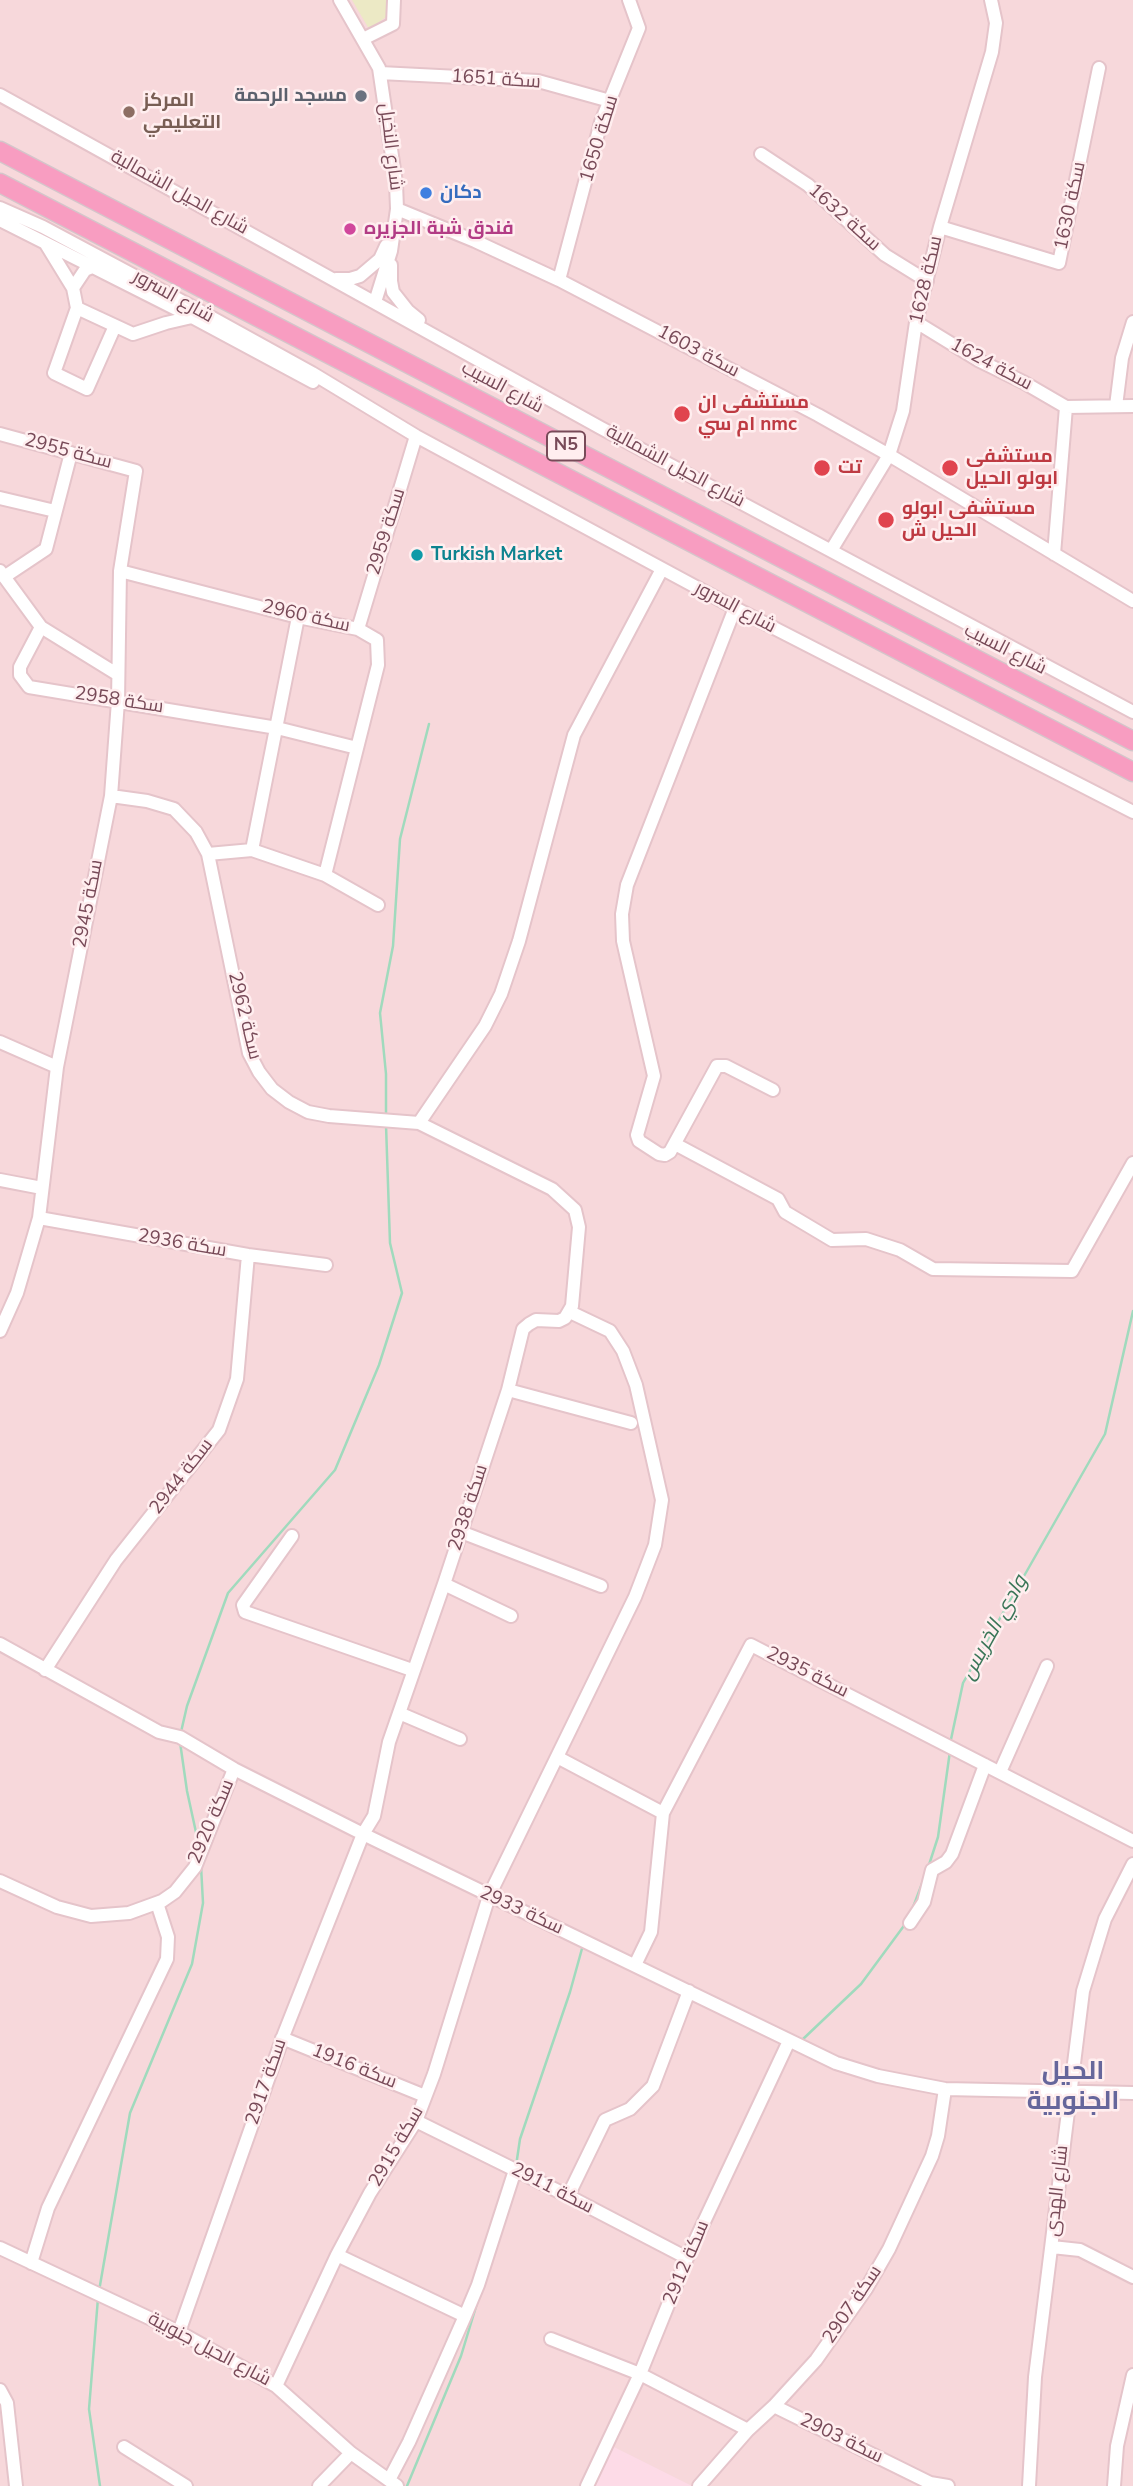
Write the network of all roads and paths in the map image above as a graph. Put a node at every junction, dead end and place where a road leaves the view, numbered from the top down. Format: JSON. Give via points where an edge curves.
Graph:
{"nodes":[{"id":1,"x":340,"y":0,"type":"edge"},
{"id":2,"x":394,"y":0,"type":"edge"},
{"id":3,"x":629,"y":0,"type":"edge"},
{"id":4,"x":991,"y":0,"type":"edge"},
{"id":5,"x":363,"y":39,"type":"junction"},
{"id":6,"x":1099,"y":68,"type":"dead end"},
{"id":7,"x":380,"y":73,"type":"junction"},
{"id":8,"x":0,"y":94,"type":"edge"},
{"id":9,"x":610,"y":101,"type":"junction"},
{"id":10,"x":0,"y":151,"type":"edge"},
{"id":11,"x":761,"y":154,"type":"dead end"},
{"id":12,"x":0,"y":183,"type":"edge"},
{"id":13,"x":0,"y":208,"type":"edge"},
{"id":14,"x":397,"y":209,"type":"junction"},
{"id":15,"x":0,"y":220,"type":"edge"},
{"id":16,"x":940,"y":227,"type":"junction"},
{"id":17,"x":394,"y":230,"type":"junction"},
{"id":18,"x":44,"y":242,"type":"junction"},
{"id":19,"x":391,"y":251,"type":"junction"},
{"id":20,"x":109,"y":262,"type":"junction"},
{"id":21,"x":91,"y":266,"type":"junction"},
{"id":22,"x":332,"y":279,"type":"junction"},
{"id":23,"x":559,"y":280,"type":"junction"},
{"id":24,"x":927,"y":281,"type":"junction"},
{"id":25,"x":73,"y":288,"type":"junction"},
{"id":26,"x":163,"y":297,"type":"junction"},
{"id":27,"x":375,"y":302,"type":"junction"},
{"id":28,"x":77,"y":307,"type":"junction"},
{"id":29,"x":192,"y":317,"type":"junction"},
{"id":30,"x":1133,"y":321,"type":"edge"},
{"id":31,"x":916,"y":322,"type":"junction"},
{"id":32,"x":166,"y":323,"type":"junction"},
{"id":33,"x":115,"y":326,"type":"junction"},
{"id":34,"x":456,"y":347,"type":"junction"},
{"id":35,"x":343,"y":393,"type":"junction"},
{"id":36,"x":1133,"y":405,"type":"edge"},
{"id":37,"x":1116,"y":406,"type":"junction"},
{"id":38,"x":1066,"y":407,"type":"junction"},
{"id":39,"x":0,"y":433,"type":"edge"},
{"id":40,"x":416,"y":436,"type":"junction"},
{"id":41,"x":72,"y":453,"type":"junction"},
{"id":42,"x":890,"y":455,"type":"junction"},
{"id":43,"x":135,"y":471,"type":"joint"},
{"id":44,"x":0,"y":498,"type":"edge"},
{"id":45,"x":55,"y":511,"type":"junction"},
{"id":46,"x":832,"y":550,"type":"junction"},
{"id":47,"x":1054,"y":554,"type":"junction"},
{"id":48,"x":663,"y":569,"type":"junction"},
{"id":49,"x":120,"y":571,"type":"junction"},
{"id":50,"x":2,"y":574,"type":"edge"},
{"id":51,"x":1133,"y":601,"type":"edge"},
{"id":52,"x":735,"y":608,"type":"junction"},
{"id":53,"x":298,"y":617,"type":"junction"},
{"id":54,"x":41,"y":627,"type":"junction"},
{"id":55,"x":358,"y":629,"type":"junction"},
{"id":56,"x":117,"y":674,"type":"junction"},
{"id":57,"x":118,"y":701,"type":"junction"},
{"id":58,"x":1133,"y":712,"type":"edge"},
{"id":59,"x":277,"y":728,"type":"junction"},
{"id":60,"x":1133,"y":741,"type":"edge"},
{"id":61,"x":357,"y":748,"type":"junction"},
{"id":62,"x":1133,"y":772,"type":"edge"},
{"id":63,"x":111,"y":796,"type":"junction"},
{"id":64,"x":1133,"y":812,"type":"edge"},
{"id":65,"x":252,"y":850,"type":"junction"},
{"id":66,"x":208,"y":854,"type":"junction"},
{"id":67,"x":325,"y":875,"type":"junction"},
{"id":68,"x":378,"y":905,"type":"dead end"},
{"id":69,"x":0,"y":1042,"type":"edge"},
{"id":70,"x":57,"y":1067,"type":"junction"},
{"id":71,"x":773,"y":1090,"type":"dead end"},
{"id":72,"x":419,"y":1123,"type":"junction"},
{"id":73,"x":676,"y":1144,"type":"junction"},
{"id":74,"x":1133,"y":1163,"type":"edge"},
{"id":75,"x":0,"y":1180,"type":"edge"},
{"id":76,"x":43,"y":1188,"type":"junction"},
{"id":77,"x":39,"y":1218,"type":"junction"},
{"id":78,"x":248,"y":1255,"type":"junction"},
{"id":79,"x":326,"y":1265,"type":"dead end"},
{"id":80,"x":570,"y":1312,"type":"junction"},
{"id":81,"x":0,"y":1331,"type":"edge"},
{"id":82,"x":508,"y":1390,"type":"junction"},
{"id":83,"x":631,"y":1423,"type":"dead end"},
{"id":84,"x":461,"y":1532,"type":"junction"},
{"id":85,"x":292,"y":1536,"type":"dead end"},
{"id":86,"x":444,"y":1584,"type":"junction"},
{"id":87,"x":601,"y":1586,"type":"dead end"},
{"id":88,"x":511,"y":1616,"type":"dead end"},
{"id":89,"x":0,"y":1644,"type":"edge"},
{"id":90,"x":1047,"y":1666,"type":"dead end"},
{"id":91,"x":44,"y":1670,"type":"junction"},
{"id":92,"x":412,"y":1670,"type":"junction"},
{"id":93,"x":399,"y":1713,"type":"junction"},
{"id":94,"x":460,"y":1739,"type":"dead end"},
{"id":95,"x":557,"y":1757,"type":"junction"},
{"id":96,"x":985,"y":1765,"type":"junction"},
{"id":97,"x":234,"y":1769,"type":"junction"},
{"id":98,"x":1000,"y":1772,"type":"junction"},
{"id":99,"x":663,"y":1812,"type":"junction"},
{"id":100,"x":363,"y":1834,"type":"junction"},
{"id":101,"x":1133,"y":1841,"type":"edge"},
{"id":102,"x":1133,"y":1864,"type":"edge"},
{"id":103,"x":0,"y":1881,"type":"edge"},
{"id":104,"x":489,"y":1896,"type":"junction"},
{"id":105,"x":157,"y":1903,"type":"junction"},
{"id":106,"x":910,"y":1923,"type":"dead end"},
{"id":107,"x":635,"y":1965,"type":"junction"},
{"id":108,"x":690,"y":1991,"type":"junction"},
{"id":109,"x":282,"y":2038,"type":"junction"},
{"id":110,"x":789,"y":2041,"type":"junction"},
{"id":111,"x":945,"y":2089,"type":"junction"},
{"id":112,"x":1069,"y":2090,"type":"junction"},
{"id":113,"x":1133,"y":2093,"type":"edge"},
{"id":114,"x":425,"y":2096,"type":"junction"},
{"id":115,"x":416,"y":2122,"type":"junction"},
{"id":116,"x":515,"y":2170,"type":"junction"},
{"id":117,"x":568,"y":2196,"type":"junction"},
{"id":118,"x":1052,"y":2246,"type":"junction"},
{"id":119,"x":0,"y":2248,"type":"edge"},
{"id":120,"x":337,"y":2255,"type":"junction"},
{"id":121,"x":687,"y":2259,"type":"junction"},
{"id":122,"x":31,"y":2263,"type":"junction"},
{"id":123,"x":1133,"y":2277,"type":"edge"},
{"id":124,"x":465,"y":2316,"type":"junction"},
{"id":125,"x":179,"y":2332,"type":"junction"},
{"id":126,"x":551,"y":2339,"type":"dead end"},
{"id":127,"x":640,"y":2374,"type":"junction"},
{"id":128,"x":1133,"y":2375,"type":"edge"},
{"id":129,"x":276,"y":2386,"type":"junction"},
{"id":130,"x":0,"y":2390,"type":"edge"},
{"id":131,"x":774,"y":2406,"type":"junction"},
{"id":132,"x":748,"y":2430,"type":"junction"},
{"id":133,"x":5,"y":2432,"type":"edge"},
{"id":134,"x":124,"y":2447,"type":"dead end"},
{"id":135,"x":351,"y":2453,"type":"junction"},
{"id":136,"x":393,"y":2483,"type":"edge"},
{"id":137,"x":16,"y":2486,"type":"edge"},
{"id":138,"x":187,"y":2486,"type":"edge"},
{"id":139,"x":319,"y":2486,"type":"edge"},
{"id":140,"x":587,"y":2486,"type":"edge"},
{"id":141,"x":699,"y":2486,"type":"edge"},
{"id":142,"x":948,"y":2486,"type":"edge"},
{"id":143,"x":1029,"y":2486,"type":"edge"},
{"id":144,"x":1114,"y":2486,"type":"edge"}],
"edges":[{"from":1,"to":5,"type":"street","name":"شارع النخيل"},
{"from":2,"to":5,"type":"street","via":[[393,24]]},
{"from":3,"to":9,"type":"street","name":"سكة 1650","via":[[639,28]]},
{"from":4,"to":16,"type":"street","name":"سكة 1628","via":[[996,23],[992,52]]},
{"from":5,"to":7,"type":"street","name":"شارع النخيل"},
{"from":6,"to":16,"type":"street","name":"سكة 1630","via":[[1059,263]]},
{"from":7,"to":9,"type":"street","name":"سكة 1651","via":[[538,80]]},
{"from":7,"to":14,"type":"street","name":"شارع النخيل"},
{"from":8,"to":22,"type":"street","name":"شارع الحيل الشمالية"},
{"from":9,"to":23,"type":"street","name":"سكة 1650"},
{"from":10,"to":60,"type":"highway","name":"شارع السيب","number":"N5"},
{"from":11,"to":24,"type":"street","name":"سكة 1632","via":[[808,185],[886,255]]},
{"from":12,"to":62,"type":"highway","number":"N5"},
{"from":13,"to":20,"type":"street","name":"شارع السرور"},
{"from":14,"to":17,"type":"street","name":"شارع النخيل"},
{"from":14,"to":23,"type":"street","name":"سكة 1603"},
{"from":15,"to":18,"type":"street","name":"شارع السرور"},
{"from":16,"to":24,"type":"street","name":"سكة 1628"},
{"from":17,"to":19,"type":"street","name":"شارع النخيل"},
{"from":17,"to":22,"type":"street","via":[[370,270],[350,279]]},
{"from":18,"to":21,"type":"street","name":"شارع السرور"},
{"from":18,"to":25,"type":"street"},
{"from":19,"to":27,"type":"street","name":"شارع النخيل"},
{"from":19,"to":34,"type":"street","via":[[391,281],[399,301]]},
{"from":20,"to":21,"type":"street"},
{"from":20,"to":26,"type":"street","name":"شارع السرور"},
{"from":21,"to":25,"type":"street"},
{"from":21,"to":26,"type":"street","name":"شارع السرور"},
{"from":22,"to":27,"type":"street","name":"شارع الحيل الشمالية"},
{"from":23,"to":42,"type":"street","name":"سكة 1603"},
{"from":24,"to":31,"type":"street","name":"سكة 1628"},
{"from":25,"to":28,"type":"street"},
{"from":26,"to":29,"type":"street","name":"شارع السرور"},
{"from":26,"to":32,"type":"street"},
{"from":26,"to":35,"type":"street","name":"شارع السرور"},
{"from":27,"to":34,"type":"street","name":"شارع الحيل الشمالية"},
{"from":28,"to":33,"type":"street"},
{"from":28,"to":33,"type":"street","via":[[54,373],[87,389]]},
{"from":29,"to":32,"type":"street"},
{"from":29,"to":35,"type":"street","name":"شارع السرور","via":[[322,387]]},
{"from":30,"to":37,"type":"street","via":[[1122,358]]},
{"from":31,"to":38,"type":"street","name":"سكة 1624"},
{"from":31,"to":42,"type":"street","name":"سكة 1628","via":[[903,411]]},
{"from":32,"to":33,"type":"street","via":[[133,334]]},
{"from":34,"to":46,"type":"street","name":"شارع الحيل الشمالية"},
{"from":35,"to":40,"type":"street","name":"شارع السرور"},
{"from":36,"to":37,"type":"street"},
{"from":37,"to":38,"type":"street"},
{"from":38,"to":47,"type":"street"},
{"from":39,"to":41,"type":"street","name":"سكة 2955"},
{"from":40,"to":48,"type":"street","name":"شارع السرور"},
{"from":40,"to":55,"type":"street","name":"سكة 2959"},
{"from":41,"to":43,"type":"street","name":"سكة 2955"},
{"from":41,"to":45,"type":"street"},
{"from":42,"to":46,"type":"street","name":"سكة 1628"},
{"from":42,"to":47,"type":"street","name":"سكة 1603"},
{"from":43,"to":49,"type":"street","name":"سكة 2945"},
{"from":44,"to":45,"type":"street"},
{"from":45,"to":50,"type":"street","via":[[46,549]]},
{"from":46,"to":58,"type":"street","name":"شارع الحيل الشمالية"},
{"from":47,"to":51,"type":"street","name":"سكة 1603"},
{"from":48,"to":52,"type":"street","name":"شارع السرور"},
{"from":48,"to":72,"type":"street","via":[[574,735],[501,995]]},
{"from":49,"to":53,"type":"street","name":"سكة 2960"},
{"from":49,"to":56,"type":"street","name":"سكة 2945"},
{"from":50,"to":54,"type":"street"},
{"from":52,"to":64,"type":"street","name":"شارع السرور"},
{"from":52,"to":73,"type":"street","via":[[627,885],[622,914],[623,941],[654,1076],[637,1135],[659,1154],[665,1155]]},
{"from":53,"to":55,"type":"street","name":"سكة 2960"},
{"from":53,"to":59,"type":"street"},
{"from":54,"to":56,"type":"street"},
{"from":54,"to":57,"type":"street","name":"سكة 2958","via":[[20,667],[29,687]]},
{"from":55,"to":61,"type":"street","name":"سكة 2960","via":[[377,640],[378,666]]},
{"from":56,"to":57,"type":"street","name":"سكة 2945"},
{"from":57,"to":59,"type":"street","name":"سكة 2958"},
{"from":57,"to":63,"type":"street","name":"سكة 2945"},
{"from":59,"to":61,"type":"street","name":"سكة 2958"},
{"from":59,"to":65,"type":"street"},
{"from":61,"to":67,"type":"street","name":"سكة 2960"},
{"from":63,"to":66,"type":"street","name":"سكة 2962","via":[[174,809],[196,832]]},
{"from":63,"to":70,"type":"street","name":"سكة 2945"},
{"from":65,"to":66,"type":"street"},
{"from":65,"to":67,"type":"street"},
{"from":66,"to":72,"type":"street","name":"سكة 2962","via":[[249,1052],[258,1072],[272,1089],[308,1112]]},
{"from":67,"to":68,"type":"street"},
{"from":69,"to":70,"type":"street"},
{"from":70,"to":76,"type":"street","name":"سكة 2945"},
{"from":71,"to":73,"type":"street","via":[[726,1066],[717,1066]]},
{"from":72,"to":80,"type":"street","name":"سكة 2962","via":[[552,1189],[575,1210],[579,1227]]},
{"from":73,"to":74,"type":"street","via":[[778,1199],[785,1212],[832,1240],[866,1239],[900,1250],[933,1269],[1072,1271]]},
{"from":75,"to":76,"type":"street"},
{"from":76,"to":77,"type":"street","name":"سكة 2945"},
{"from":77,"to":78,"type":"street","name":"سكة 2936"},
{"from":77,"to":81,"type":"street","name":"سكة 2945","via":[[17,1293]]},
{"from":78,"to":79,"type":"street","name":"سكة 2936"},
{"from":78,"to":91,"type":"street","name":"سكة 2944","via":[[237,1379],[219,1430],[116,1560]]},
{"from":80,"to":82,"type":"street","name":"سكة 2938","via":[[559,1321],[536,1321],[523,1329]]},
{"from":80,"to":95,"type":"street","name":"سكة 2915","via":[[610,1331],[623,1351],[636,1385],[662,1500],[654,1545],[635,1597]]},
{"from":82,"to":83,"type":"street"},
{"from":82,"to":84,"type":"street","name":"سكة 2938"},
{"from":84,"to":86,"type":"street","name":"سكة 2938"},
{"from":84,"to":87,"type":"street"},
{"from":85,"to":92,"type":"street","via":[[243,1605],[245,1612]]},
{"from":86,"to":88,"type":"street"},
{"from":86,"to":92,"type":"street","name":"سكة 2938"},
{"from":89,"to":91,"type":"street","name":"سكة 2933"},
{"from":90,"to":98,"type":"street"},
{"from":91,"to":97,"type":"street","name":"سكة 2933"},
{"from":92,"to":93,"type":"street","name":"سكة 2938"},
{"from":93,"to":94,"type":"street"},
{"from":93,"to":100,"type":"street","name":"سكة 2938","via":[[374,1816]]},
{"from":95,"to":99,"type":"street"},
{"from":95,"to":104,"type":"street","name":"سكة 2915"},
{"from":96,"to":98,"type":"street","name":"سكة 2935"},
{"from":96,"to":99,"type":"street","name":"سكة 2935","via":[[751,1645]]},
{"from":96,"to":106,"type":"street","via":[[951,1854],[932,1870],[924,1902]]},
{"from":97,"to":100,"type":"street","name":"سكة 2933"},
{"from":97,"to":105,"type":"street","name":"سكة 2920","via":[[195,1867],[175,1892]]},
{"from":98,"to":101,"type":"street","name":"سكة 2935"},
{"from":99,"to":107,"type":"street","name":"سكة 2935","via":[[651,1932]]},
{"from":100,"to":104,"type":"street","name":"سكة 2933"},
{"from":100,"to":109,"type":"street","name":"سكة 2917"},
{"from":102,"to":112,"type":"street","name":"شارع الهدى","via":[[1093,1953]]},
{"from":103,"to":105,"type":"street","name":"سكة 2920","via":[[57,1907],[91,1916],[129,1913]]},
{"from":104,"to":107,"type":"street","name":"سكة 2933"},
{"from":104,"to":114,"type":"street","name":"سكة 2915"},
{"from":105,"to":122,"type":"street","via":[[168,1937],[167,1959],[48,2208]]},
{"from":107,"to":108,"type":"street","name":"سكة 2933"},
{"from":108,"to":110,"type":"street","name":"سكة 2933"},
{"from":108,"to":117,"type":"street","via":[[653,2086],[630,2109],[605,2120]]},
{"from":109,"to":114,"type":"street","name":"سكة 1916"},
{"from":109,"to":125,"type":"street","name":"سكة 2917"},
{"from":110,"to":111,"type":"street","name":"سكة 2933","via":[[878,2076]]},
{"from":110,"to":121,"type":"street","name":"سكة 2912"},
{"from":111,"to":112,"type":"street","name":"سكة 2933"},
{"from":111,"to":131,"type":"street","name":"سكة 2907","via":[[932,2156],[889,2249],[847,2319]]},
{"from":112,"to":113,"type":"street","name":"سكة 2933"},
{"from":112,"to":118,"type":"street","name":"شارع الهدى"},
{"from":114,"to":115,"type":"street","name":"سكة 2915"},
{"from":115,"to":116,"type":"street","name":"سكة 2911"},
{"from":115,"to":120,"type":"street","name":"سكة 2915"},
{"from":116,"to":117,"type":"street","name":"سكة 2911"},
{"from":116,"to":124,"type":"street"},
{"from":117,"to":121,"type":"street","name":"سكة 2911"},
{"from":118,"to":123,"type":"street","via":[[1080,2250]]},
{"from":118,"to":143,"type":"street","name":"شارع الهدى","via":[[1035,2377]]},
{"from":119,"to":122,"type":"street","name":"شارع الحيل جنوبية"},
{"from":120,"to":124,"type":"street"},
{"from":120,"to":129,"type":"street","name":"سكة 2915"},
{"from":121,"to":127,"type":"street","name":"سكة 2912"},
{"from":122,"to":125,"type":"street","name":"شارع الحيل جنوبية"},
{"from":124,"to":136,"type":"street"},
{"from":125,"to":129,"type":"street","name":"شارع الحيل جنوبية"},
{"from":126,"to":127,"type":"street"},
{"from":127,"to":132,"type":"street"},
{"from":127,"to":140,"type":"street","name":"سكة 2912"},
{"from":128,"to":144,"type":"street","via":[[1117,2446]]},
{"from":129,"to":135,"type":"street","name":"شارع الحيل جنوبية"},
{"from":130,"to":133,"type":"street","via":[[7,2403]]},
{"from":131,"to":132,"type":"street","name":"سكة 2907"},
{"from":131,"to":142,"type":"street","name":"سكة 2903","via":[[930,2483]]},
{"from":132,"to":141,"type":"street","name":"سكة 2907"},
{"from":133,"to":137,"type":"street"},
{"from":134,"to":138,"type":"street"},
{"from":135,"to":136,"type":"street","name":"شارع الحيل جنوبية"},
{"from":135,"to":139,"type":"street"}]}
